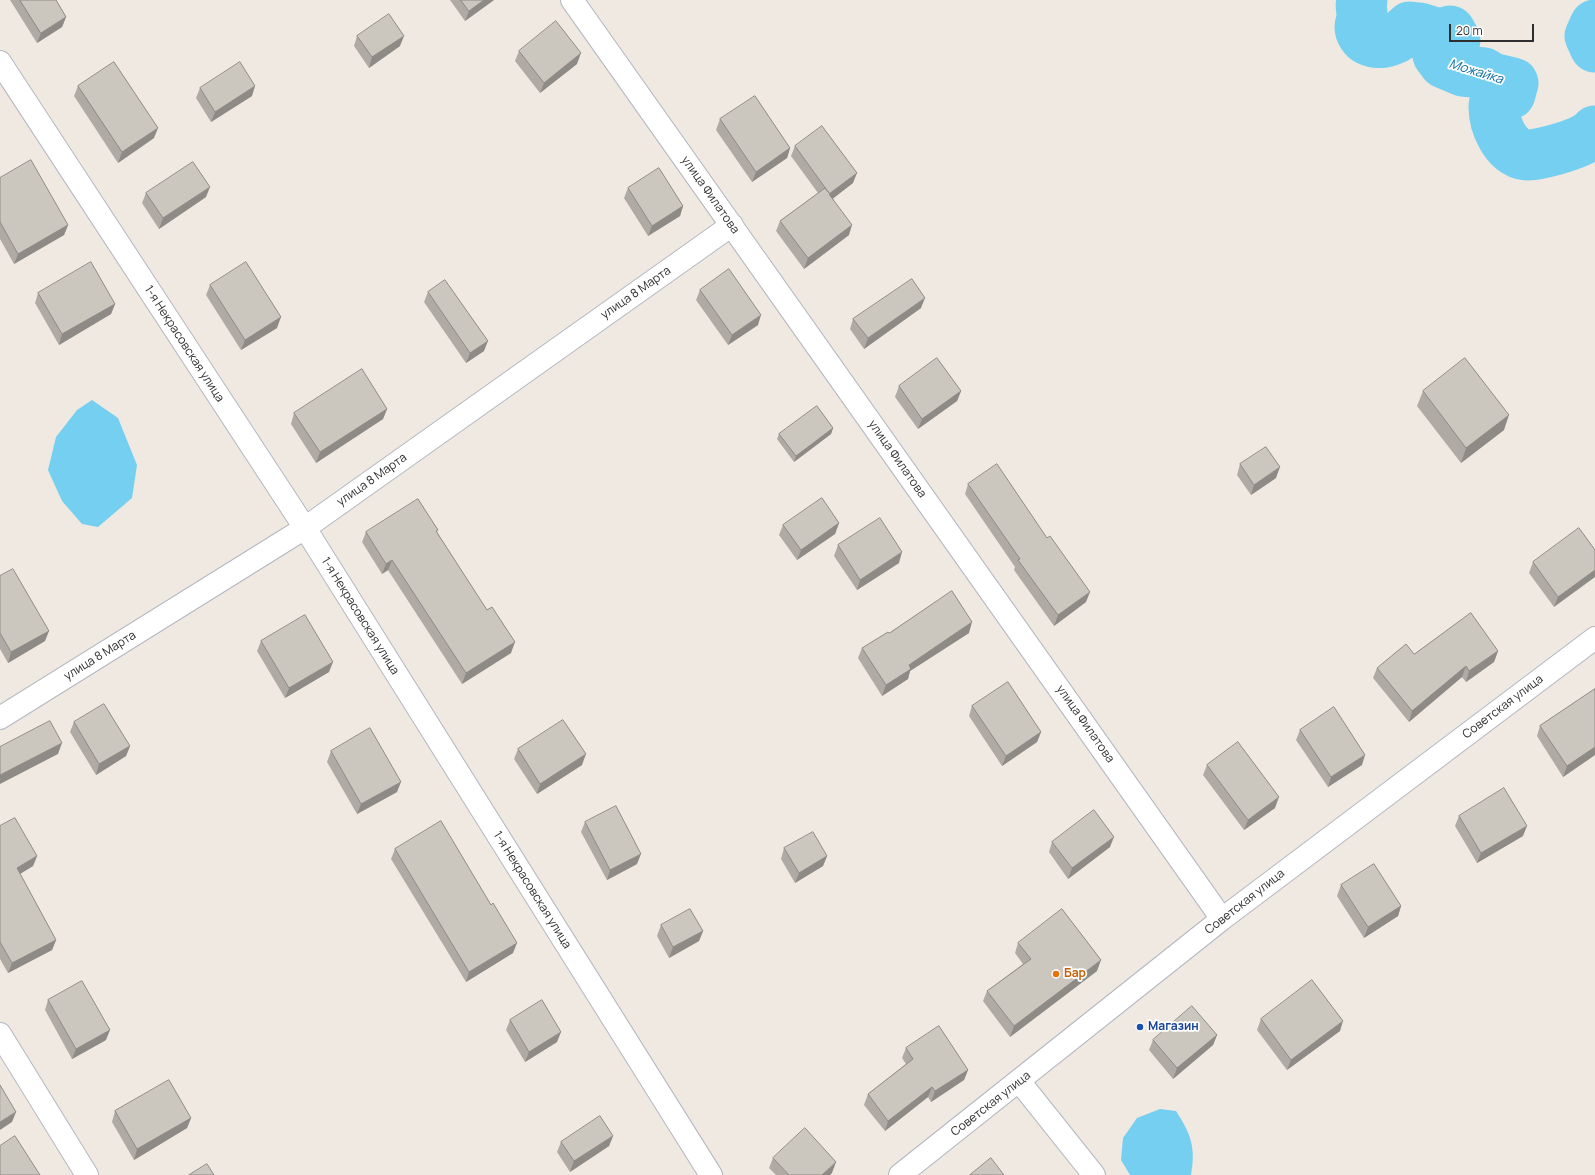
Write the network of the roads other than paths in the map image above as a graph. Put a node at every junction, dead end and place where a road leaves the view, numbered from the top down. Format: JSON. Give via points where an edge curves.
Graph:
{"nodes":[{"id":1,"x":572,"y":0,"type":"edge"},
{"id":2,"x":0,"y":62,"type":"edge"},
{"id":3,"x":732,"y":225,"type":"junction"},
{"id":4,"x":305,"y":528,"type":"junction"},
{"id":5,"x":1595,"y":638,"type":"edge"},
{"id":6,"x":0,"y":718,"type":"edge"},
{"id":7,"x":1222,"y":919,"type":"junction"},
{"id":8,"x":0,"y":1034,"type":"edge"},
{"id":9,"x":1019,"y":1081,"type":"junction"},
{"id":10,"x":87,"y":1175,"type":"edge"},
{"id":11,"x":711,"y":1175,"type":"edge"},
{"id":12,"x":900,"y":1175,"type":"edge"},
{"id":13,"x":1094,"y":1175,"type":"edge"}],
"edges":[{"from":1,"to":3,"type":"street","name":"улица Филатова"},
{"from":2,"to":4,"type":"street","name":"1-я Некрасовская улица"},
{"from":3,"to":4,"type":"street","name":"улица 8 Марта"},
{"from":3,"to":7,"type":"street","name":"улица Филатова"},
{"from":4,"to":6,"type":"street","name":"улица 8 Марта"},
{"from":4,"to":11,"type":"street","name":"1-я Некрасовская улица"},
{"from":5,"to":7,"type":"street","name":"Советская улица"},
{"from":7,"to":9,"type":"street","name":"Советская улица"},
{"from":8,"to":10,"type":"street"},
{"from":9,"to":12,"type":"street","name":"Советская улица"},
{"from":9,"to":13,"type":"street"}]}
